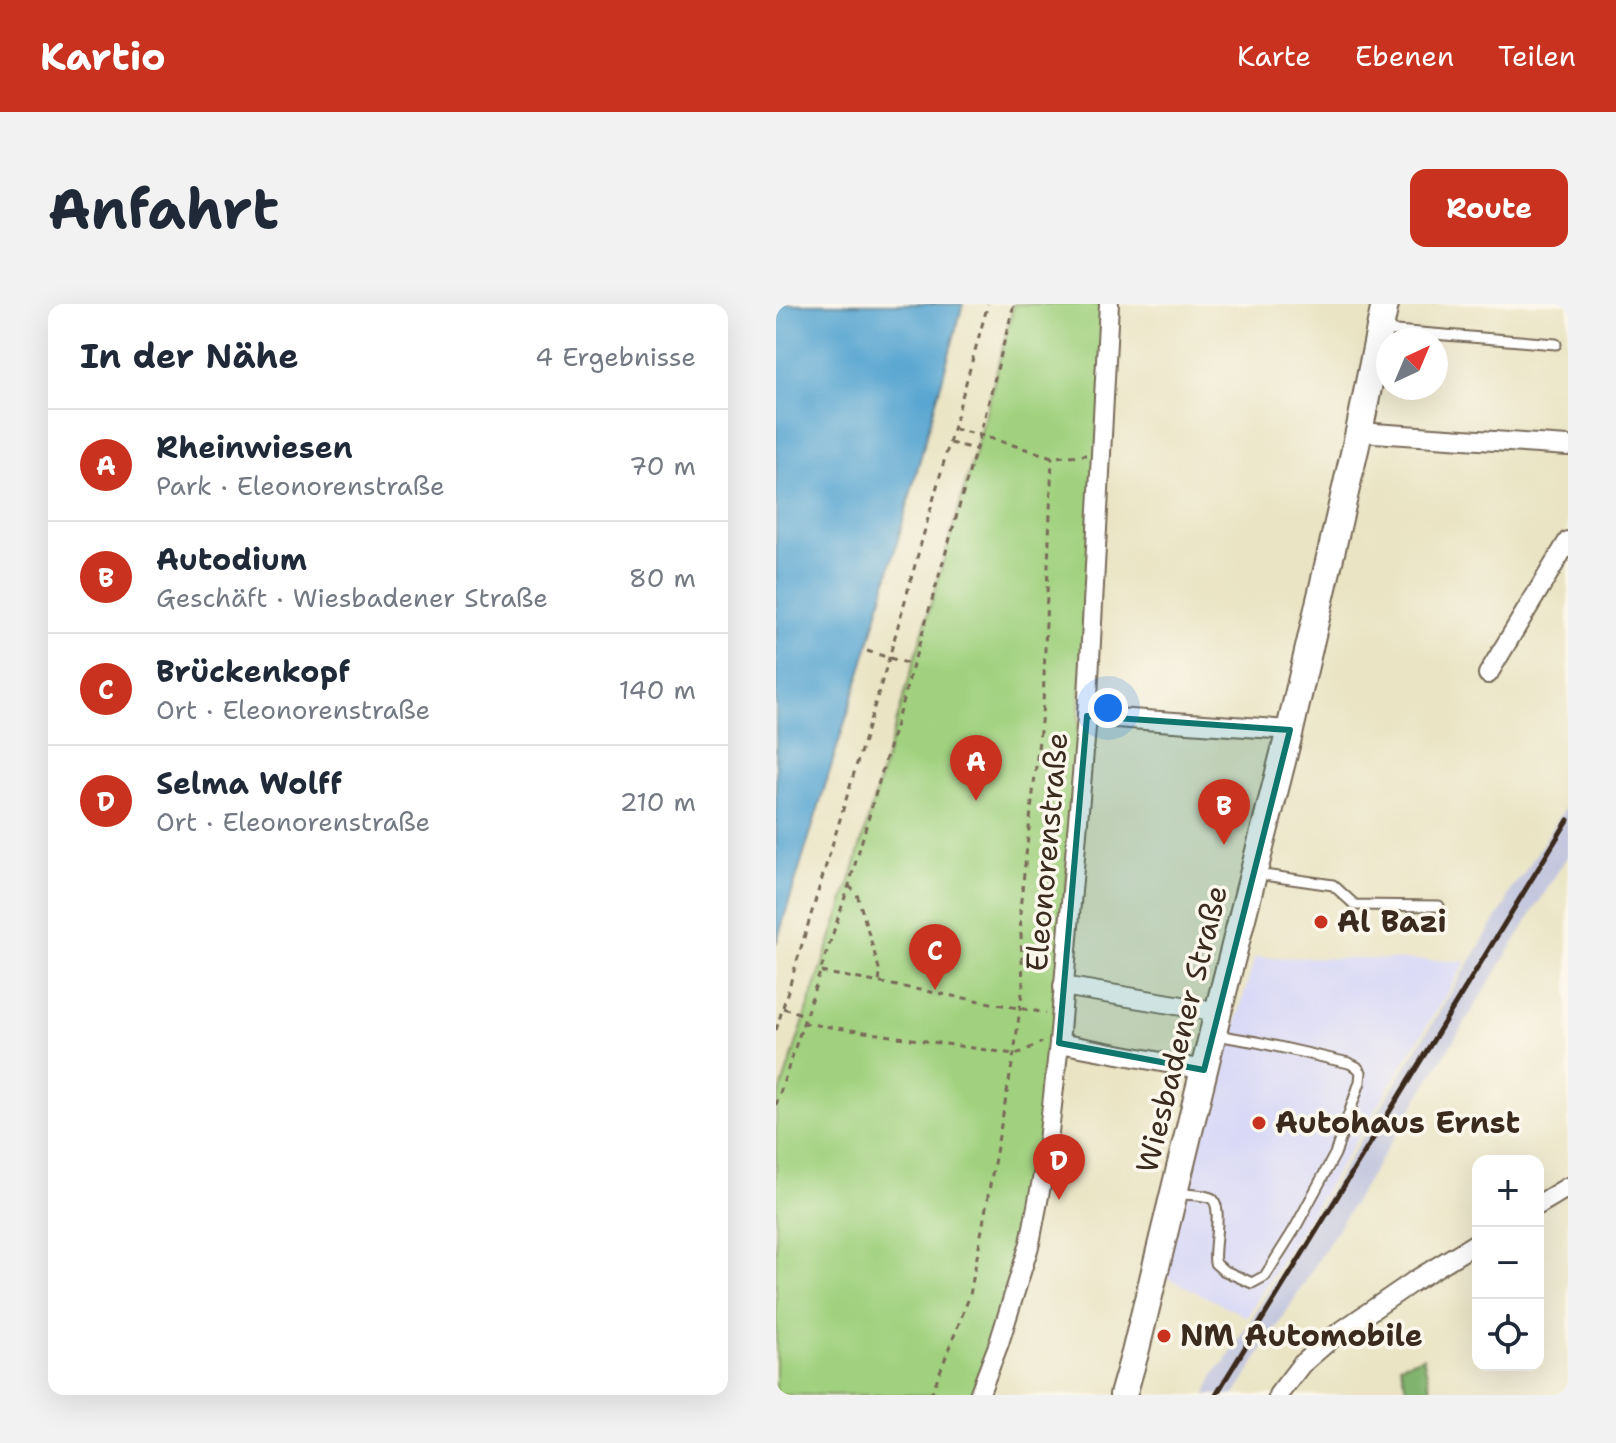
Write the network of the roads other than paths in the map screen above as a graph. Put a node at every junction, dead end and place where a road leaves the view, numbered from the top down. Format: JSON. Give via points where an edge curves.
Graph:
{"nodes":[{"id":1,"x":1109,"y":304,"type":"edge"},
{"id":2,"x":1382,"y":317,"type":"edge"},
{"id":3,"x":1556,"y":344,"type":"dead end"},
{"id":4,"x":1359,"y":432,"type":"junction"},
{"id":5,"x":1568,"y":446,"type":"edge"},
{"id":6,"x":1568,"y":541,"type":"edge"},
{"id":7,"x":1488,"y":674,"type":"dead end"},
{"id":8,"x":1087,"y":716,"type":"junction"},
{"id":9,"x":1290,"y":730,"type":"junction"},
{"id":10,"x":1253,"y":873,"type":"junction"},
{"id":11,"x":1439,"y":906,"type":"dead end"},
{"id":12,"x":1063,"y":986,"type":"junction"},
{"id":13,"x":1215,"y":1023,"type":"junction"},
{"id":14,"x":1059,"y":1043,"type":"junction"},
{"id":15,"x":1204,"y":1070,"type":"junction"},
{"id":16,"x":1568,"y":1187,"type":"edge"},
{"id":17,"x":1174,"y":1193,"type":"junction"},
{"id":18,"x":1544,"y":1201,"type":"edge"},
{"id":19,"x":1472,"y":1246,"type":"edge"},
{"id":20,"x":979,"y":1395,"type":"edge"},
{"id":21,"x":1123,"y":1395,"type":"edge"},
{"id":22,"x":1278,"y":1395,"type":"edge"}],
"edges":[{"from":1,"to":8,"type":"street","name":"Eleonorenstraße"},
{"from":2,"to":3,"type":"lane"},
{"from":2,"to":4,"type":"main road","name":"Wiesbadener Straße"},
{"from":4,"to":5,"type":"street"},
{"from":4,"to":9,"type":"main road","name":"Wiesbadener Straße"},
{"from":6,"to":7,"type":"street"},
{"from":8,"to":9,"type":"street"},
{"from":8,"to":12,"type":"street","name":"Eleonorenstraße"},
{"from":9,"to":10,"type":"main road","name":"Wiesbadener Straße"},
{"from":10,"to":11,"type":"lane","via":[[1333,885],[1355,905]]},
{"from":10,"to":13,"type":"main road","name":"Wiesbadener Straße"},
{"from":12,"to":13,"type":"street"},
{"from":12,"to":14,"type":"street","name":"Eleonorenstraße"},
{"from":13,"to":15,"type":"main road","name":"Wiesbadener Straße"},
{"from":13,"to":17,"type":"lane","via":[[1257,1042],[1349,1063],[1361,1072],[1360,1082],[1335,1154],[1260,1280],[1252,1283],[1215,1263],[1217,1204],[1211,1198]]},
{"from":14,"to":15,"type":"street"},
{"from":14,"to":20,"type":"street","name":"Eleonorenstraße","via":[[1030,1243]]},
{"from":15,"to":17,"type":"main road","name":"Wiesbadener Straße"},
{"from":16,"to":18,"type":"street"},
{"from":17,"to":21,"type":"main road","name":"Wiesbadener Straße"},
{"from":19,"to":22,"type":"street","via":[[1337,1334],[1301,1365]]}]}
